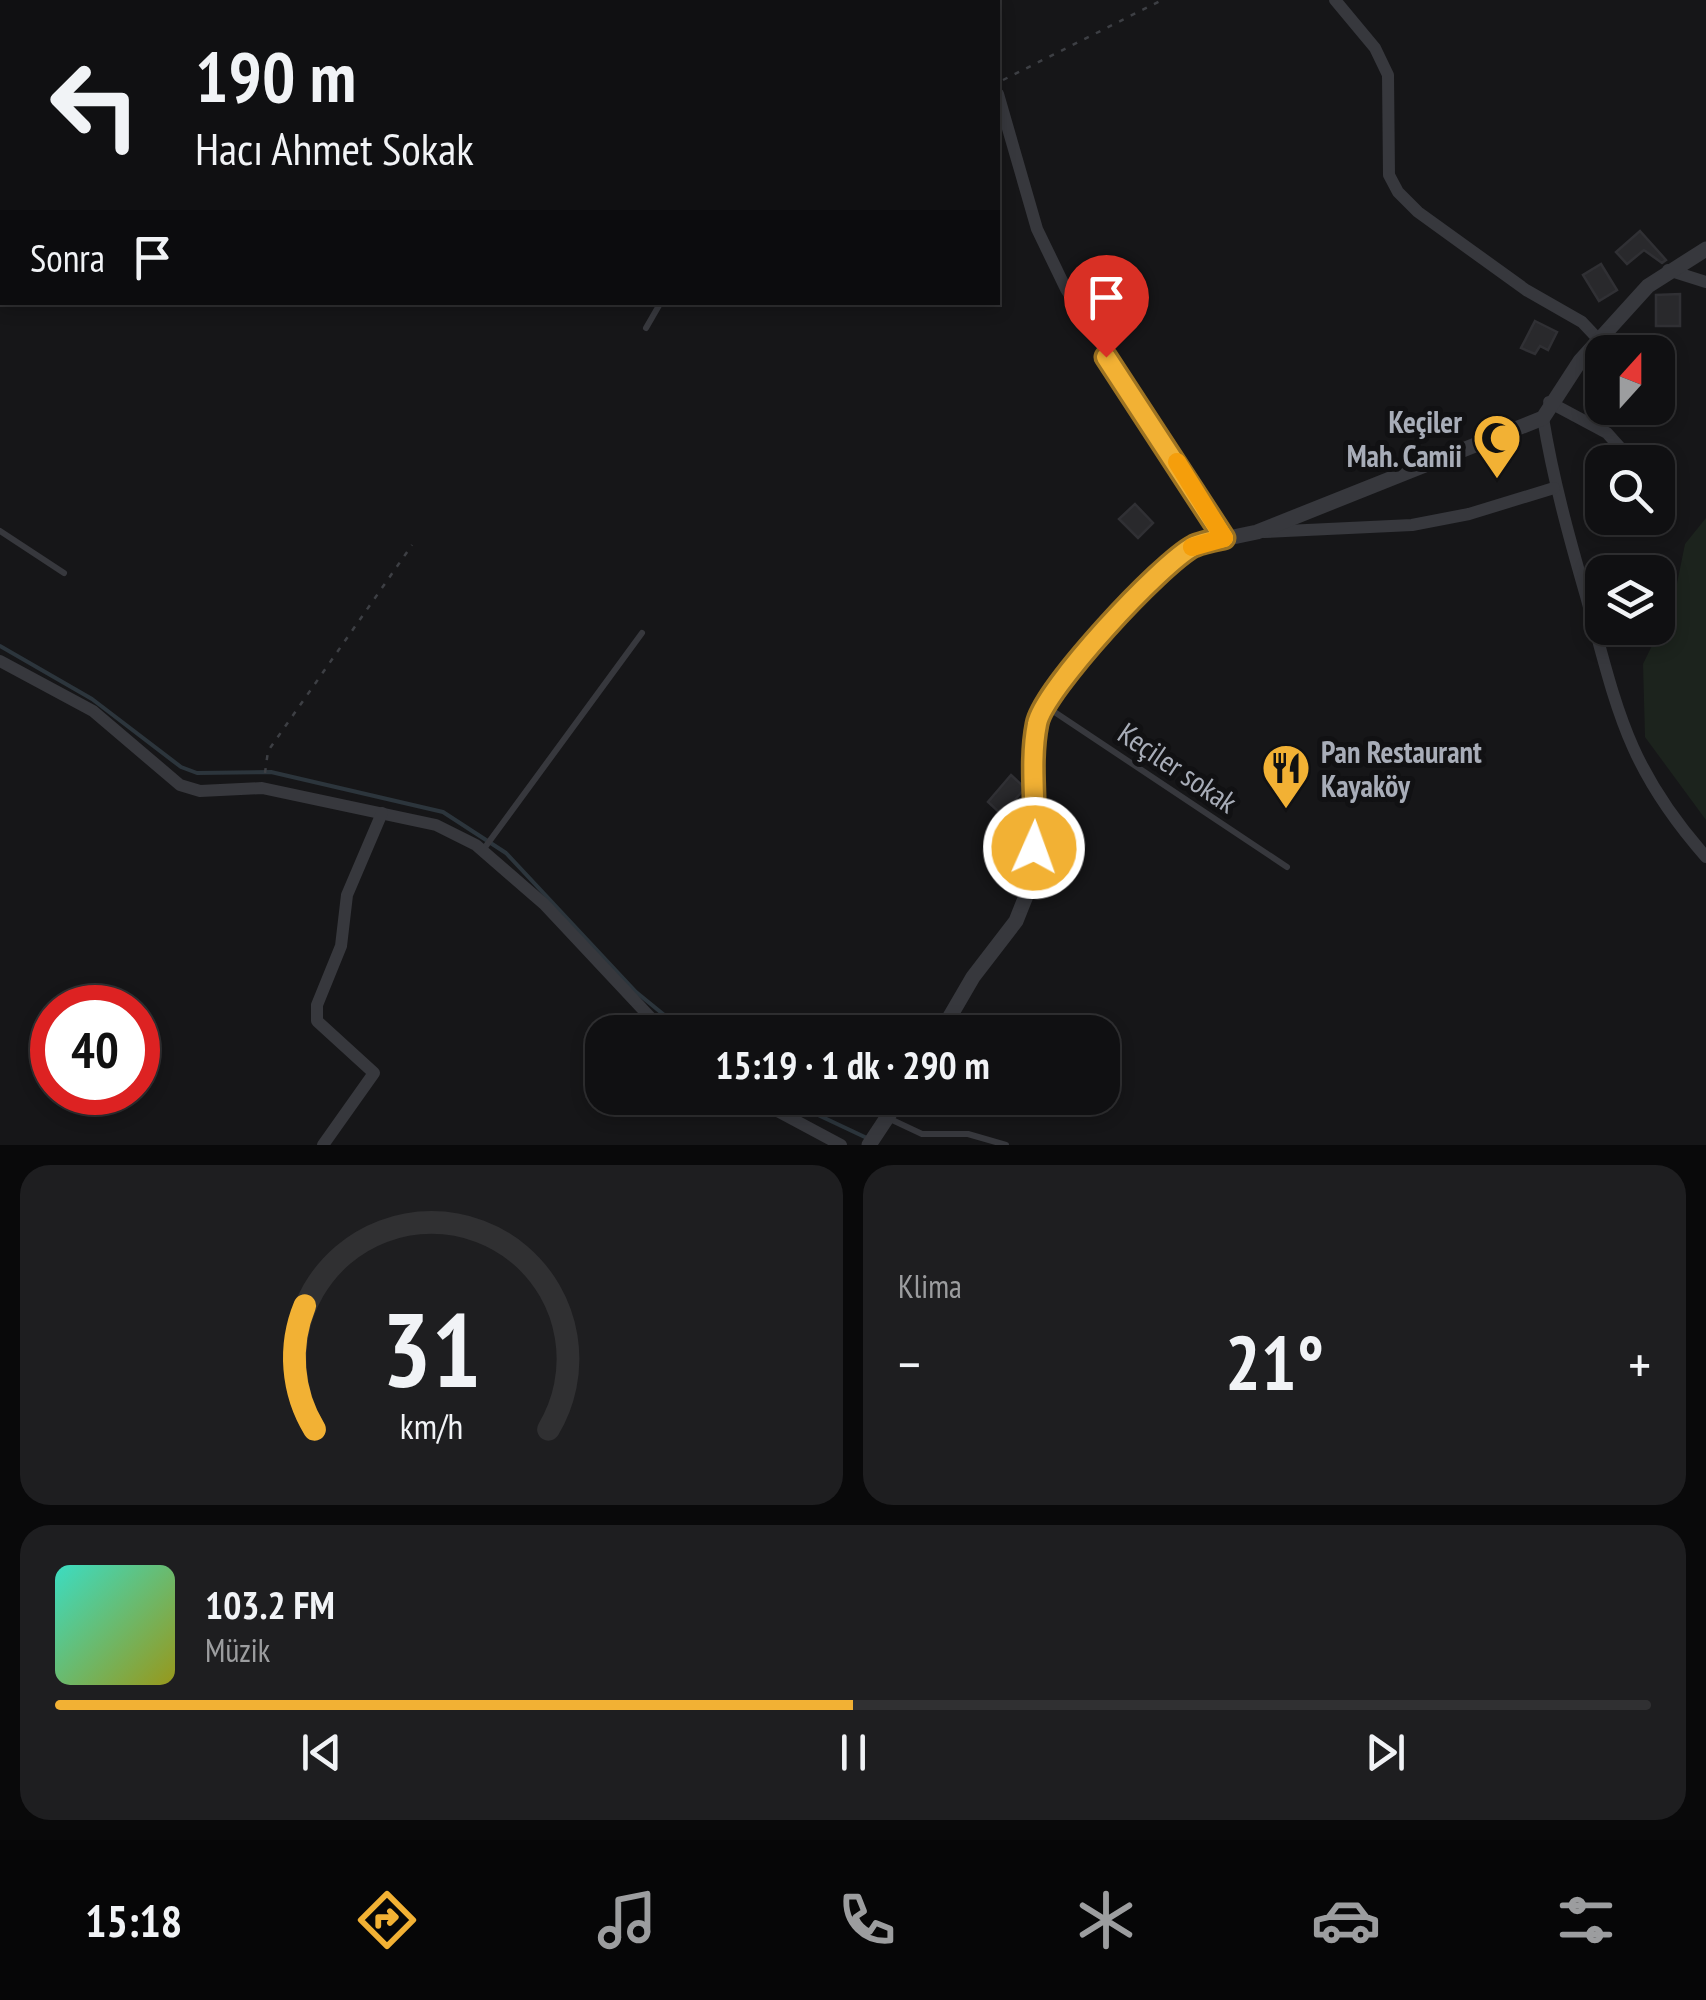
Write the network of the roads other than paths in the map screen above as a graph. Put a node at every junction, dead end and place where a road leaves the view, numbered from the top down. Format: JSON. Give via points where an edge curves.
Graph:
{"nodes":[{"id":1,"x":1335,"y":0,"type":"edge"},
{"id":2,"x":1000,"y":101,"type":"edge"},
{"id":3,"x":1706,"y":249,"type":"edge"},
{"id":4,"x":1668,"y":270,"type":"junction"},
{"id":5,"x":1706,"y":282,"type":"edge"},
{"id":6,"x":658,"y":305,"type":"edge"},
{"id":7,"x":646,"y":328,"type":"dead end"},
{"id":8,"x":1594,"y":335,"type":"edge"},
{"id":9,"x":1604,"y":335,"type":"edge"},
{"id":10,"x":1585,"y":358,"type":"edge"},
{"id":11,"x":1546,"y":410,"type":"junction"},
{"id":12,"x":1618,"y":445,"type":"edge"},
{"id":13,"x":1554,"y":488,"type":"junction"},
{"id":14,"x":0,"y":531,"type":"edge"},
{"id":15,"x":1257,"y":532,"type":"junction"},
{"id":16,"x":1224,"y":538,"type":"junction"},
{"id":17,"x":64,"y":574,"type":"dead end"},
{"id":18,"x":642,"y":633,"type":"dead end"},
{"id":19,"x":0,"y":661,"type":"edge"},
{"id":20,"x":1044,"y":706,"type":"junction"},
{"id":21,"x":382,"y":813,"type":"junction"},
{"id":22,"x":483,"y":850,"type":"junction"},
{"id":23,"x":1706,"y":857,"type":"edge"},
{"id":24,"x":1287,"y":867,"type":"dead end"},
{"id":25,"x":648,"y":1015,"type":"edge"},
{"id":26,"x":951,"y":1015,"type":"edge"},
{"id":27,"x":785,"y":1115,"type":"edge"},
{"id":28,"x":887,"y":1117,"type":"joint"},
{"id":29,"x":873,"y":1139,"type":"edge"},
{"id":30,"x":324,"y":1145,"type":"edge"},
{"id":31,"x":841,"y":1145,"type":"edge"},
{"id":32,"x":1006,"y":1145,"type":"edge"}],
"edges":[{"from":1,"to":8,"type":"street","via":[[1388,74],[1390,175],[1398,192]]},
{"from":2,"to":16,"type":"street","via":[[1037,229],[1066,288]]},
{"from":3,"to":4,"type":"street"},
{"from":4,"to":5,"type":"street"},
{"from":4,"to":9,"type":"street"},
{"from":6,"to":7,"type":"lane"},
{"from":10,"to":11,"type":"street"},
{"from":11,"to":12,"type":"street","via":[[1607,433]]},
{"from":11,"to":13,"type":"street"},
{"from":11,"to":15,"type":"street"},
{"from":13,"to":15,"type":"street","via":[[1412,525]]},
{"from":13,"to":23,"type":"street","via":[[1622,730],[1645,776]]},
{"from":14,"to":17,"type":"lane"},
{"from":15,"to":16,"type":"street"},
{"from":16,"to":20,"type":"street","via":[[1196,545],[1136,596]]},
{"from":18,"to":22,"type":"lane"},
{"from":19,"to":21,"type":"street","via":[[93,711],[180,785],[200,791],[262,788]]},
{"from":20,"to":24,"type":"lane","name":"Keçiler sokak"},
{"from":20,"to":26,"type":"street","via":[[1034,746],[1037,810],[1026,896]]},
{"from":21,"to":22,"type":"street","via":[[436,825]]},
{"from":21,"to":30,"type":"street","via":[[347,895],[341,946],[316,1005],[317,1021],[374,1073]]},
{"from":22,"to":25,"type":"street"},
{"from":27,"to":31,"type":"street"},
{"from":28,"to":29,"type":"street"},
{"from":28,"to":32,"type":"lane","via":[[922,1134],[968,1134]]}]}
